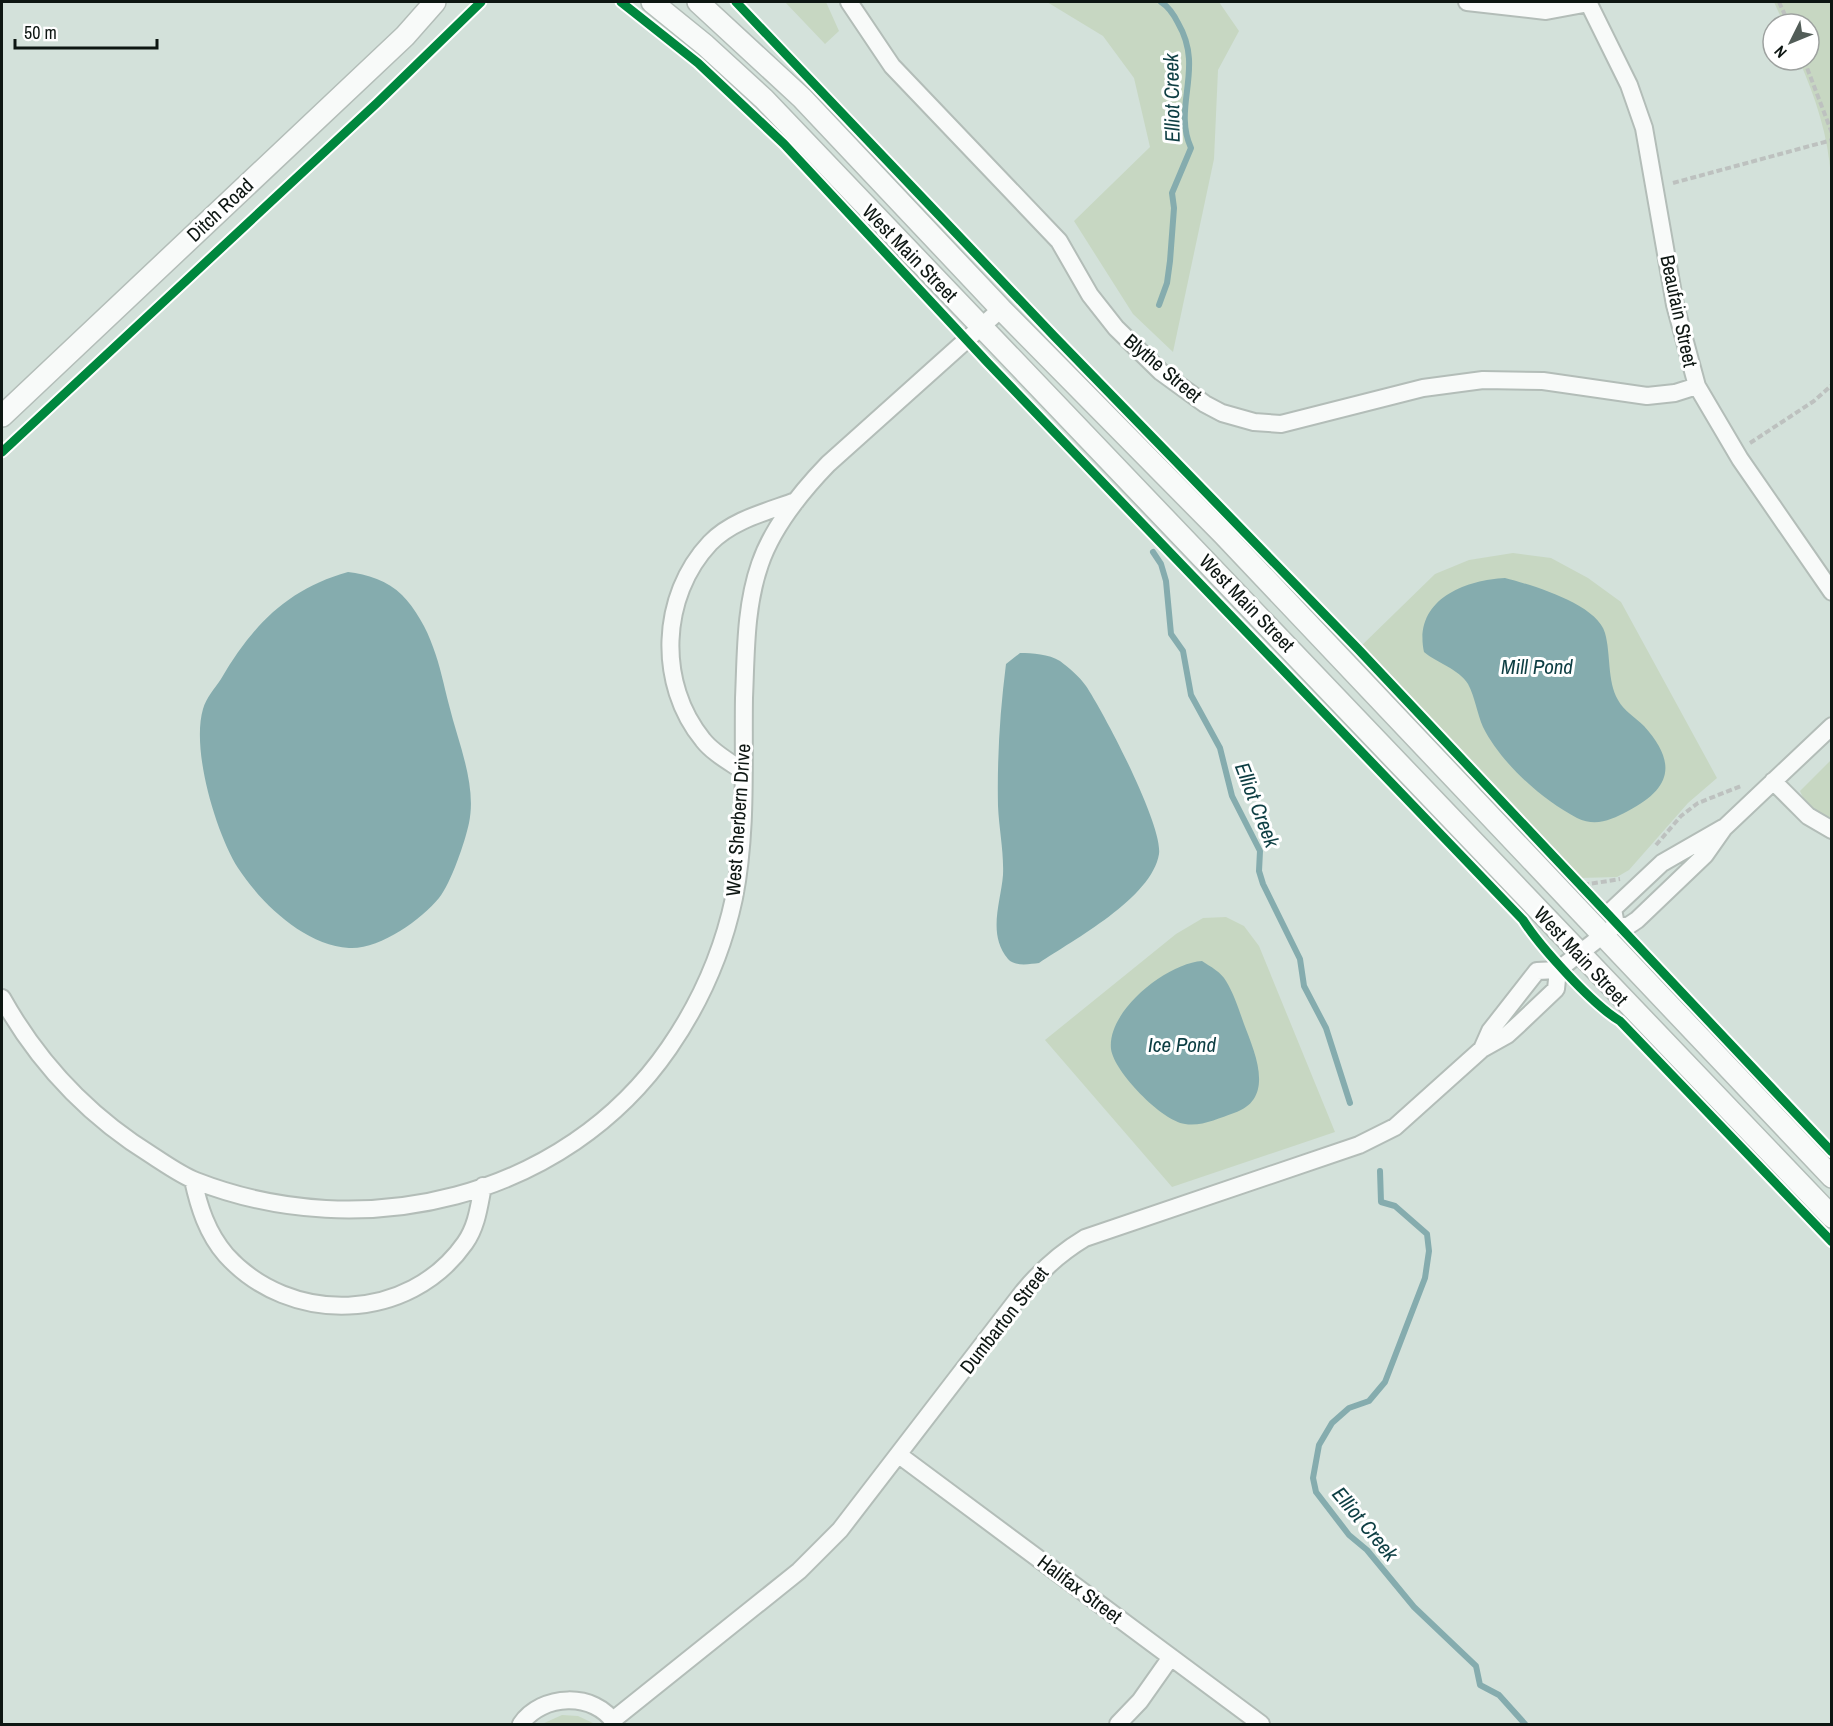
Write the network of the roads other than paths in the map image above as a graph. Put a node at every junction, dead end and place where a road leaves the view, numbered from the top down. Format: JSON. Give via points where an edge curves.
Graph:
{"nodes":[{"id":1,"x":435,"y":2,"type":"edge"},
{"id":2,"x":652,"y":2,"type":"edge"},
{"id":3,"x":698,"y":2,"type":"edge"},
{"id":4,"x":849,"y":2,"type":"edge"},
{"id":5,"x":1467,"y":2,"type":"edge"},
{"id":6,"x":1588,"y":2,"type":"edge"},
{"id":7,"x":1001,"y":309,"type":"junction"},
{"id":8,"x":982,"y":328,"type":"junction"},
{"id":9,"x":1697,"y":386,"type":"junction"},
{"id":10,"x":2,"y":416,"type":"edge"},
{"id":11,"x":796,"y":501,"type":"junction"},
{"id":12,"x":1832,"y":592,"type":"edge"},
{"id":13,"x":1832,"y":726,"type":"edge"},
{"id":14,"x":743,"y":771,"type":"junction"},
{"id":15,"x":1773,"y":781,"type":"junction"},
{"id":16,"x":1724,"y":828,"type":"junction"},
{"id":17,"x":1832,"y":830,"type":"edge"},
{"id":18,"x":1596,"y":940,"type":"junction"},
{"id":19,"x":1558,"y":970,"type":"junction"},
{"id":20,"x":2,"y":998,"type":"edge"},
{"id":21,"x":1482,"y":1049,"type":"junction"},
{"id":22,"x":1832,"y":1177,"type":"edge"},
{"id":23,"x":193,"y":1180,"type":"junction"},
{"id":24,"x":483,"y":1186,"type":"junction"},
{"id":25,"x":1832,"y":1216,"type":"edge"},
{"id":26,"x":899,"y":1455,"type":"junction"},
{"id":27,"x":1170,"y":1657,"type":"junction"},
{"id":28,"x":614,"y":1723,"type":"edge"},
{"id":29,"x":521,"y":1725,"type":"edge"},
{"id":30,"x":1118,"y":1725,"type":"edge"},
{"id":31,"x":1261,"y":1725,"type":"edge"}],
"edges":[{"from":1,"to":10,"type":"street","name":"Ditch Road","via":[[405,36]]},
{"from":2,"to":8,"type":"street","name":"West Main Street","via":[[757,93]]},
{"from":3,"to":7,"type":"street","name":"West Main Street","via":[[802,98]]},
{"from":4,"to":9,"type":"street","name":"Blythe Street","via":[[892,66],[1059,241],[1090,296],[1116,328],[1161,372],[1222,412],[1254,422],[1281,424],[1423,388],[1483,380],[1543,381],[1647,396]]},
{"from":5,"to":6,"type":"street","name":"Beaufain Street","via":[[1546,11]]},
{"from":6,"to":9,"type":"street","name":"Beaufain Street","via":[[1629,85],[1644,128],[1675,305]]},
{"from":7,"to":8,"type":"street","name":"West Sherbern Drive"},
{"from":7,"to":18,"type":"street","name":"West Main Street","via":[[1222,534]]},
{"from":8,"to":11,"type":"street","name":"West Sherbern Drive","via":[[828,464]]},
{"from":8,"to":18,"type":"street","name":"West Main Street","via":[[1224,578]]},
{"from":9,"to":12,"type":"street","name":"Beaufain Street","via":[[1740,459]]},
{"from":11,"to":14,"type":"street","name":"West Sherbern Drive","via":[[760,562],[749,605]]},
{"from":11,"to":14,"type":"street","via":[[729,527],[710,542],[685,579],[670,628],[674,679],[691,725],[705,743]]},
{"from":13,"to":15,"type":"street"},
{"from":14,"to":24,"type":"street","name":"West Sherbern Drive","via":[[736,887],[723,938],[696,1001],[669,1048],[598,1125],[557,1152]]},
{"from":15,"to":16,"type":"street"},
{"from":15,"to":17,"type":"street","via":[[1808,816]]},
{"from":16,"to":18,"type":"street","via":[[1705,855],[1637,920]]},
{"from":16,"to":18,"type":"street","via":[[1662,863],[1613,909]]},
{"from":18,"to":19,"type":"street","name":"Dumbarton Street"},
{"from":18,"to":22,"type":"street","name":"West Main Street"},
{"from":18,"to":25,"type":"street","name":"West Main Street"},
{"from":19,"to":21,"type":"street","name":"Dumbarton Street","via":[[1556,989],[1507,1035]]},
{"from":19,"to":21,"type":"street","name":"Dumbarton Street","via":[[1537,971],[1490,1031]]},
{"from":20,"to":23,"type":"street","name":"West Sherbern Drive","via":[[43,1062],[71,1093],[132,1143]]},
{"from":21,"to":26,"type":"street","name":"Dumbarton Street","via":[[1407,1118],[1372,1140],[1115,1227],[1060,1253],[1023,1292]]},
{"from":23,"to":24,"type":"street","name":"West Sherbern Drive","via":[[260,1201],[335,1210],[417,1204],[460,1196]]},
{"from":23,"to":24,"type":"street","via":[[210,1232],[225,1254],[248,1275],[267,1289],[292,1299],[345,1306],[400,1294],[426,1281],[448,1263],[466,1242],[476,1222]]},
{"from":26,"to":27,"type":"street","name":"Halifax Street"},
{"from":26,"to":28,"type":"street","name":"Dumbarton Street","via":[[840,1530],[799,1571]]},
{"from":27,"to":30,"type":"street"},
{"from":27,"to":31,"type":"street","name":"Halifax Street"},
{"from":28,"to":29,"type":"street","via":[[589,1704],[568,1700],[535,1710]]}]}
